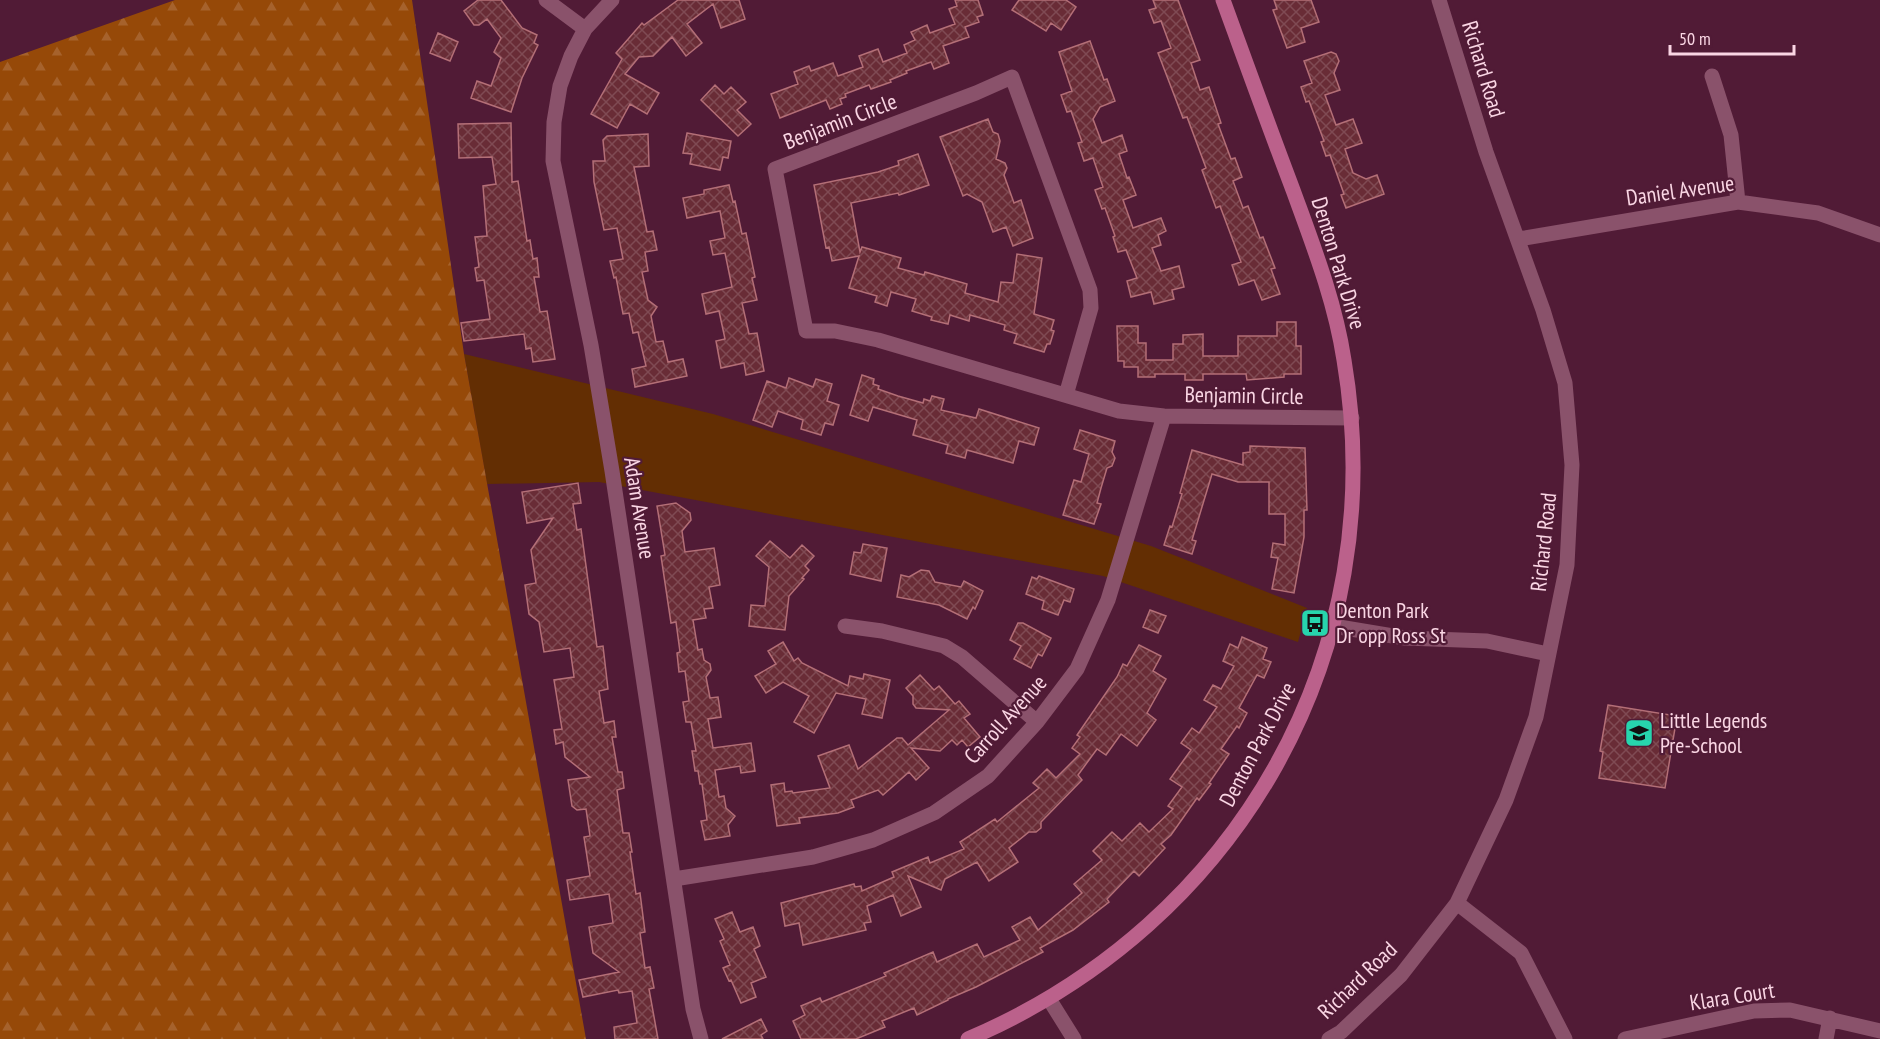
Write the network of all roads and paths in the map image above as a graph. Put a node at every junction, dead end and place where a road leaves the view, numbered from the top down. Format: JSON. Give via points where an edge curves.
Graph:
{"nodes":[{"id":1,"x":546,"y":0,"type":"edge"},
{"id":2,"x":612,"y":0,"type":"edge"},
{"id":3,"x":1223,"y":0,"type":"edge"},
{"id":4,"x":1439,"y":0,"type":"edge"},
{"id":5,"x":585,"y":29,"type":"junction"},
{"id":6,"x":1712,"y":76,"type":"dead end"},
{"id":7,"x":1738,"y":202,"type":"junction"},
{"id":8,"x":1880,"y":235,"type":"edge"},
{"id":9,"x":1519,"y":239,"type":"junction"},
{"id":10,"x":1066,"y":395,"type":"junction"},
{"id":11,"x":1164,"y":416,"type":"junction"},
{"id":12,"x":1352,"y":418,"type":"junction"},
{"id":13,"x":845,"y":626,"type":"dead end"},
{"id":14,"x":1333,"y":626,"type":"junction"},
{"id":15,"x":1548,"y":654,"type":"junction"},
{"id":16,"x":1037,"y":722,"type":"junction"},
{"id":17,"x":674,"y":879,"type":"junction"},
{"id":18,"x":1456,"y":903,"type":"junction"},
{"id":19,"x":1048,"y":999,"type":"junction"},
{"id":20,"x":1830,"y":1018,"type":"junction"},
{"id":21,"x":1880,"y":1031,"type":"edge"},
{"id":22,"x":1338,"y":1037,"type":"edge"},
{"id":23,"x":701,"y":1039,"type":"edge"},
{"id":24,"x":968,"y":1039,"type":"edge"},
{"id":25,"x":1074,"y":1039,"type":"edge"},
{"id":26,"x":1565,"y":1039,"type":"edge"},
{"id":27,"x":1625,"y":1039,"type":"edge"},
{"id":28,"x":1826,"y":1039,"type":"edge"}],
"edges":[{"from":1,"to":5,"type":"street"},
{"from":2,"to":5,"type":"street","name":"Adam Avenue"},
{"from":3,"to":12,"type":"main road","name":"Denton Park Drive","via":[[1321,267],[1338,328]]},
{"from":4,"to":9,"type":"street","name":"Richard Road","via":[[1486,153]]},
{"from":5,"to":17,"type":"street","name":"Adam Avenue","via":[[560,86],[553,161],[591,345]]},
{"from":6,"to":7,"type":"street","via":[[1731,135]]},
{"from":7,"to":8,"type":"street","name":"Daniel Avenue","via":[[1818,213]]},
{"from":7,"to":9,"type":"street","name":"Daniel Avenue"},
{"from":9,"to":15,"type":"street","name":"Richard Road","via":[[1565,383],[1572,465],[1567,565]]},
{"from":10,"to":10,"type":"street","name":"Benjamin Circle","via":[[878,340],[835,331],[806,331],[775,169],[1012,77],[1090,290],[1091,308]]},
{"from":10,"to":11,"type":"street","name":"Benjamin Circle","via":[[1119,411]]},
{"from":11,"to":12,"type":"street","name":"Benjamin Circle"},
{"from":11,"to":16,"type":"street","name":"Carroll Avenue","via":[[1108,600],[1077,669]]},
{"from":12,"to":14,"type":"main road","name":"Denton Park Drive","via":[[1353,502]]},
{"from":13,"to":16,"type":"street","via":[[944,646]]},
{"from":14,"to":15,"type":"street","via":[[1406,638],[1487,641]]},
{"from":14,"to":19,"type":"main road","name":"Denton Park Drive","via":[[1313,687],[1289,741],[1229,838],[1198,877],[1147,927]]},
{"from":15,"to":18,"type":"street","name":"Richard Road","via":[[1536,717],[1506,800]]},
{"from":16,"to":17,"type":"street","name":"Carroll Avenue","via":[[988,776],[934,813],[873,840],[813,856]]},
{"from":17,"to":23,"type":"street","name":"Adam Avenue"},
{"from":18,"to":22,"type":"street","name":"Richard Road","via":[[1401,975]]},
{"from":18,"to":26,"type":"street","via":[[1521,953]]},
{"from":19,"to":24,"type":"main road","name":"Denton Park Drive"},
{"from":19,"to":25,"type":"street"},
{"from":20,"to":21,"type":"street","name":"Klara Court"},
{"from":20,"to":27,"type":"street","name":"Klara Court","via":[[1790,1010],[1754,1011]]},
{"from":20,"to":28,"type":"street"}]}
